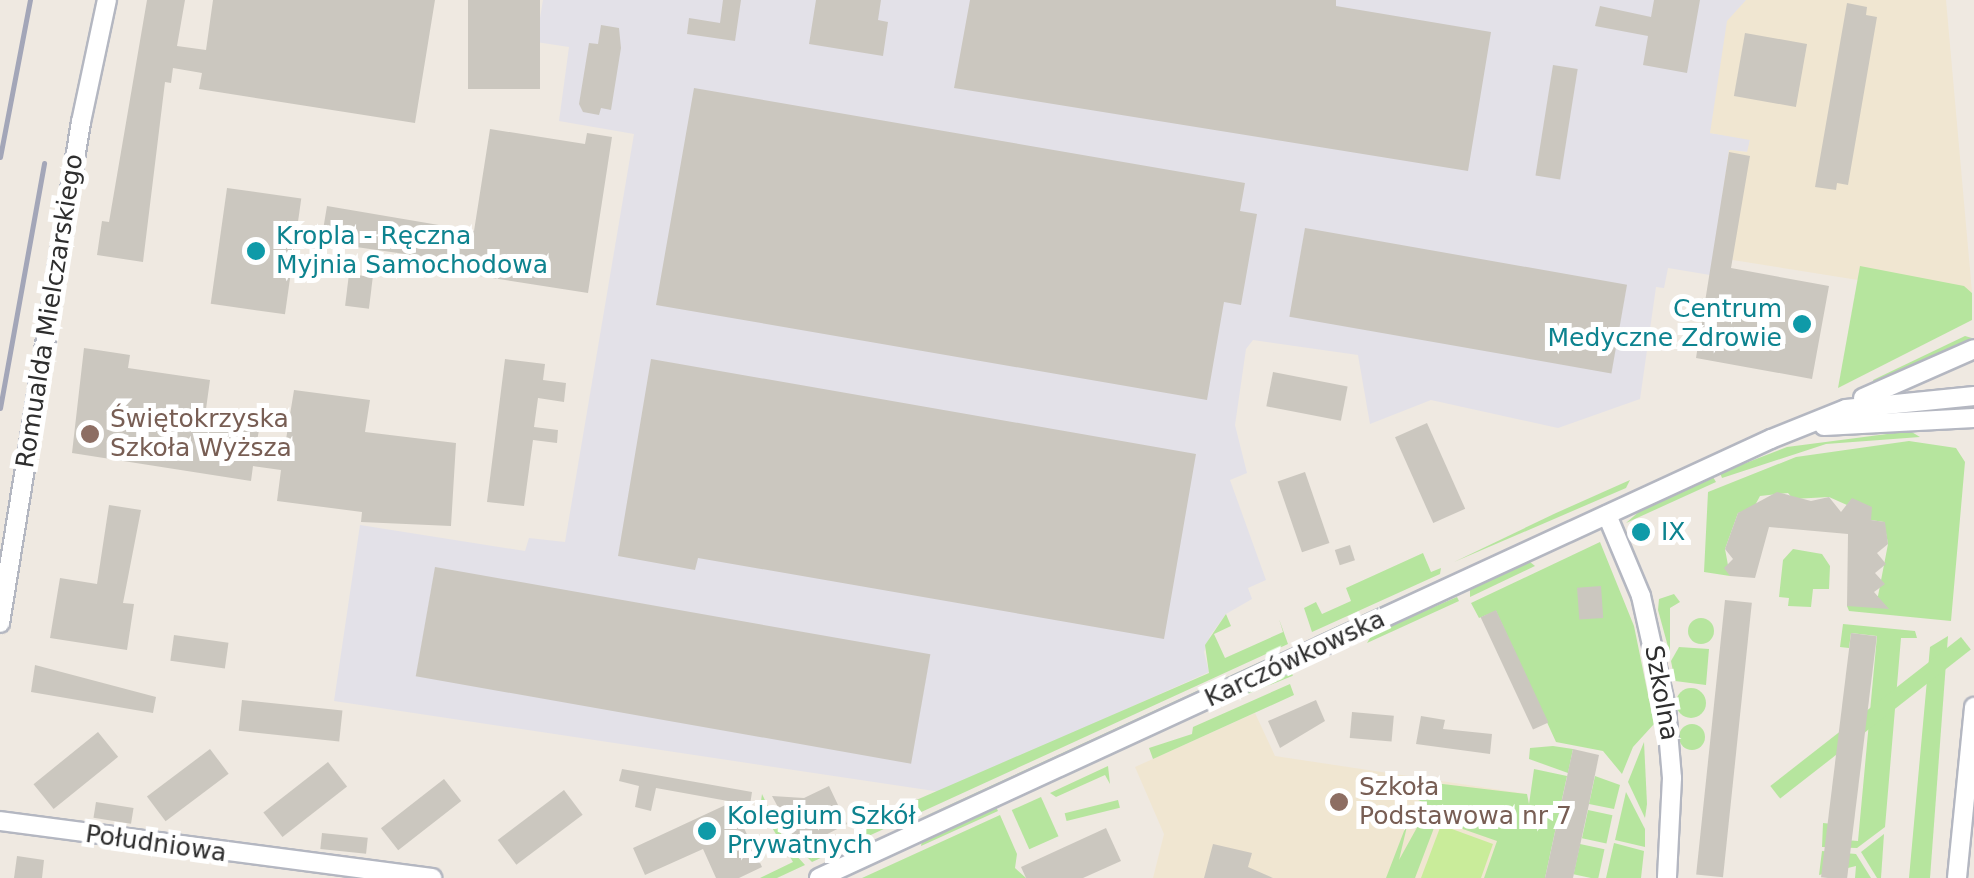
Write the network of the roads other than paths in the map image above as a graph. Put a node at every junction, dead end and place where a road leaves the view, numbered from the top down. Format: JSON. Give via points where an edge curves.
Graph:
{"nodes":[{"id":1,"x":107,"y":0,"type":"edge"},
{"id":2,"x":1974,"y":349,"type":"edge"},
{"id":3,"x":1974,"y":396,"type":"edge"},
{"id":4,"x":1846,"y":409,"type":"junction"},
{"id":5,"x":1974,"y":418,"type":"edge"},
{"id":6,"x":1770,"y":440,"type":"junction"},
{"id":7,"x":1607,"y":515,"type":"junction"},
{"id":8,"x":0,"y":622,"type":"edge"},
{"id":9,"x":1974,"y":707,"type":"edge"},
{"id":10,"x":0,"y":821,"type":"edge"},
{"id":11,"x":432,"y":878,"type":"edge"},
{"id":12,"x":820,"y":878,"type":"edge"},
{"id":13,"x":1667,"y":878,"type":"edge"},
{"id":14,"x":1957,"y":878,"type":"edge"}],
"edges":[{"from":1,"to":8,"type":"street","name":"Romualda Mielczarskiego"},
{"from":2,"to":4,"type":"street"},
{"from":3,"to":4,"type":"street","name":"Karczówkowska"},
{"from":4,"to":6,"type":"street","name":"Karczówkowska"},
{"from":5,"to":6,"type":"street","name":"Karczówkowska","via":[[1874,418]]},
{"from":6,"to":7,"type":"street","name":"Karczówkowska"},
{"from":7,"to":12,"type":"street","name":"Karczówkowska"},
{"from":7,"to":13,"type":"street","name":"Szkolna","via":[[1641,596],[1666,708],[1672,778]]},
{"from":9,"to":14,"type":"street"},
{"from":10,"to":11,"type":"street","name":"Południowa"}]}
